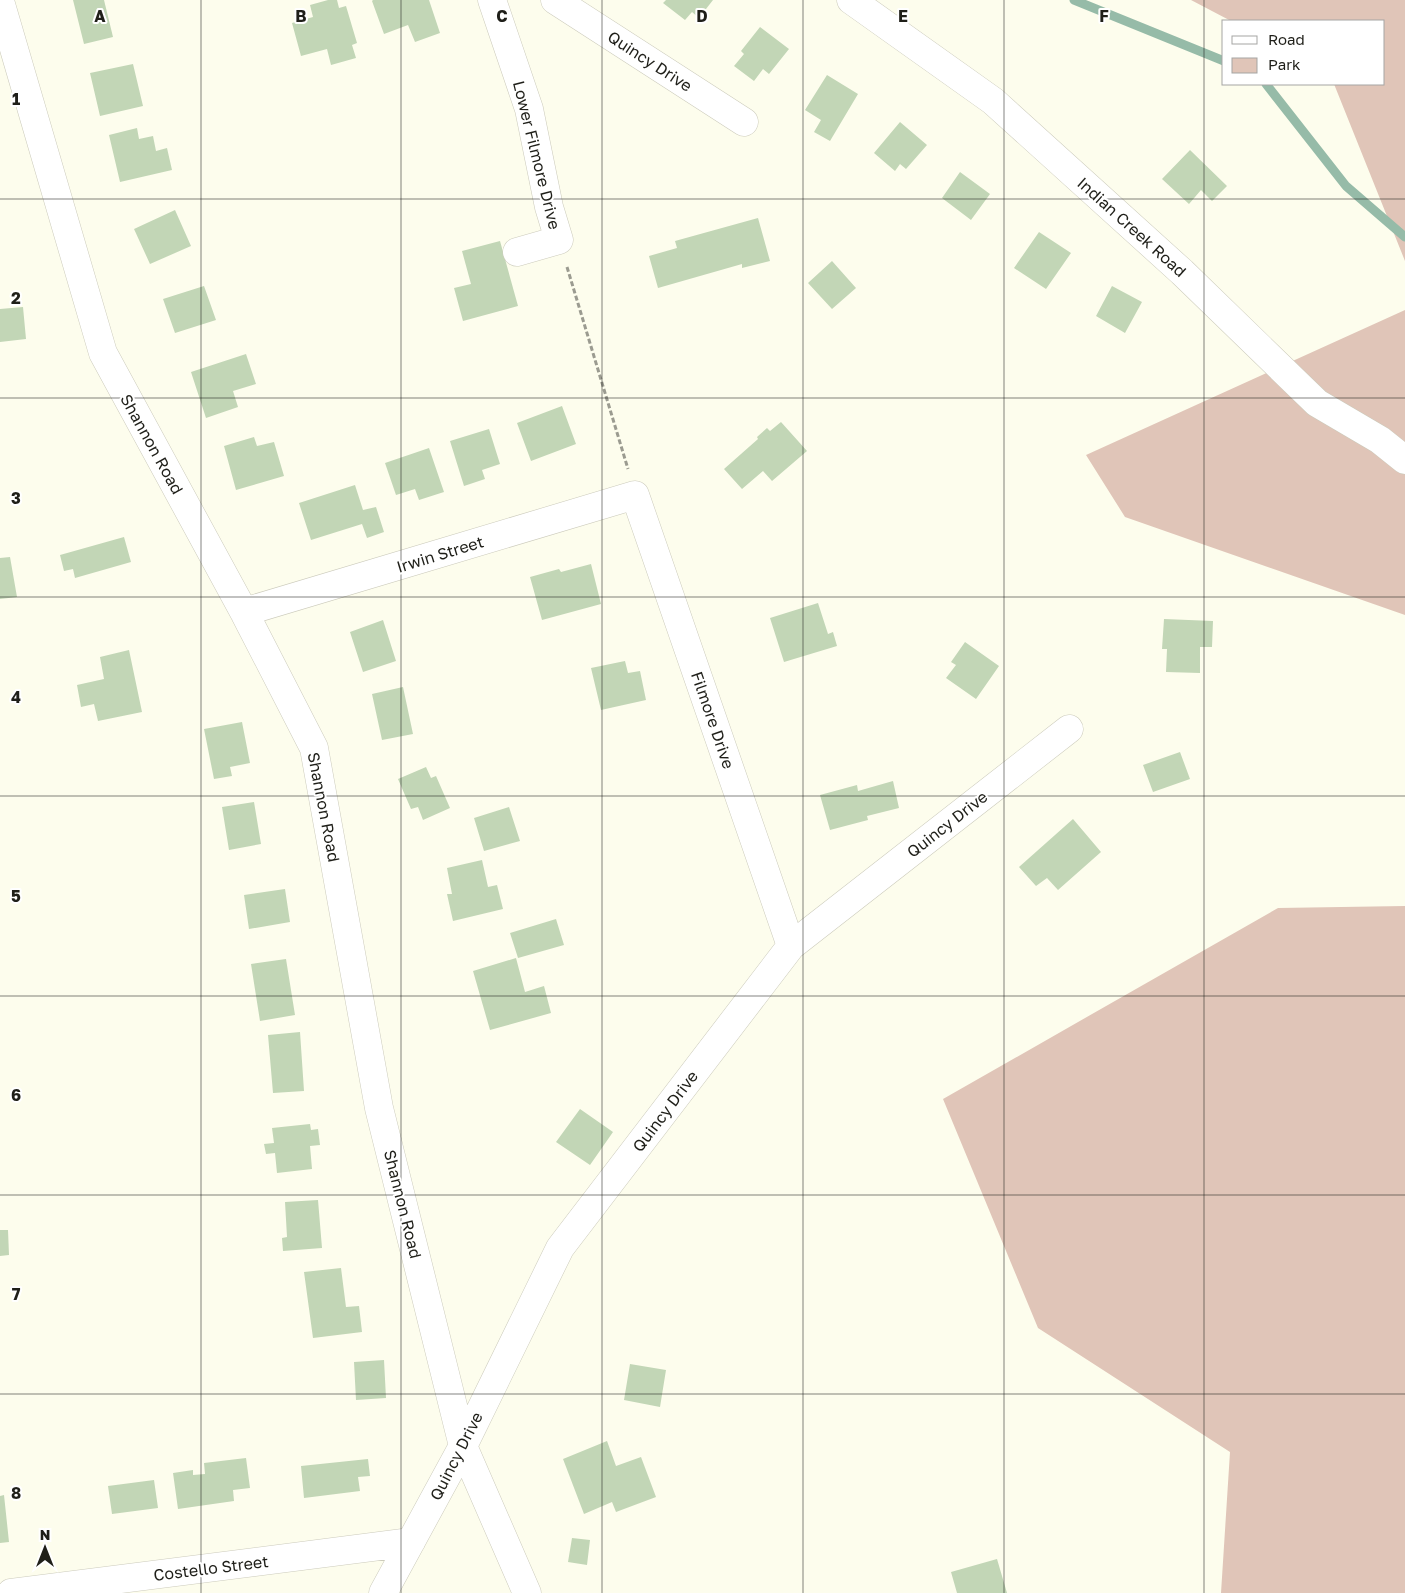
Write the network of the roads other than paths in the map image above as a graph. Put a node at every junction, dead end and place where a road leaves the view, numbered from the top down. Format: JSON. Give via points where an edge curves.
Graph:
{"nodes":[{"id":1,"x":492,"y":0,"type":"edge"},
{"id":2,"x":555,"y":0,"type":"edge"},
{"id":3,"x":852,"y":0,"type":"edge"},
{"id":4,"x":0,"y":1,"type":"edge"},
{"id":5,"x":744,"y":122,"type":"dead end"},
{"id":6,"x":517,"y":252,"type":"dead end"},
{"id":7,"x":1405,"y":460,"type":"edge"},
{"id":8,"x":636,"y":495,"type":"joint"},
{"id":9,"x":244,"y":612,"type":"junction"},
{"id":10,"x":1069,"y":729,"type":"dead end"},
{"id":11,"x":790,"y":946,"type":"junction"},
{"id":12,"x":463,"y":1446,"type":"junction"},
{"id":13,"x":411,"y":1542,"type":"junction"},
{"id":14,"x":11,"y":1593,"type":"edge"},
{"id":15,"x":383,"y":1593,"type":"edge"},
{"id":16,"x":527,"y":1593,"type":"edge"}],
"edges":[{"from":1,"to":6,"type":"street","name":"Lower Filmore Drive","via":[[528,109],[559,240]]},
{"from":2,"to":5,"type":"street","name":"Quincy Drive"},
{"from":3,"to":7,"type":"street","name":"Indian Creek Road","via":[[993,101],[1182,272],[1318,404],[1380,440]]},
{"from":4,"to":9,"type":"street","name":"Shannon Road","via":[[103,353]]},
{"from":8,"to":9,"type":"street","name":"Irwin Street"},
{"from":8,"to":11,"type":"street","name":"Filmore Drive"},
{"from":9,"to":12,"type":"street","name":"Shannon Road","via":[[314,748],[379,1108]]},
{"from":10,"to":11,"type":"street","name":"Quincy Drive"},
{"from":11,"to":12,"type":"street","name":"Quincy Drive","via":[[560,1248]]},
{"from":12,"to":13,"type":"street","name":"Quincy Drive"},
{"from":12,"to":16,"type":"street","name":"Shannon Road"},
{"from":13,"to":14,"type":"street","name":"Costello Street"},
{"from":13,"to":15,"type":"street","name":"Quincy Drive"}]}
